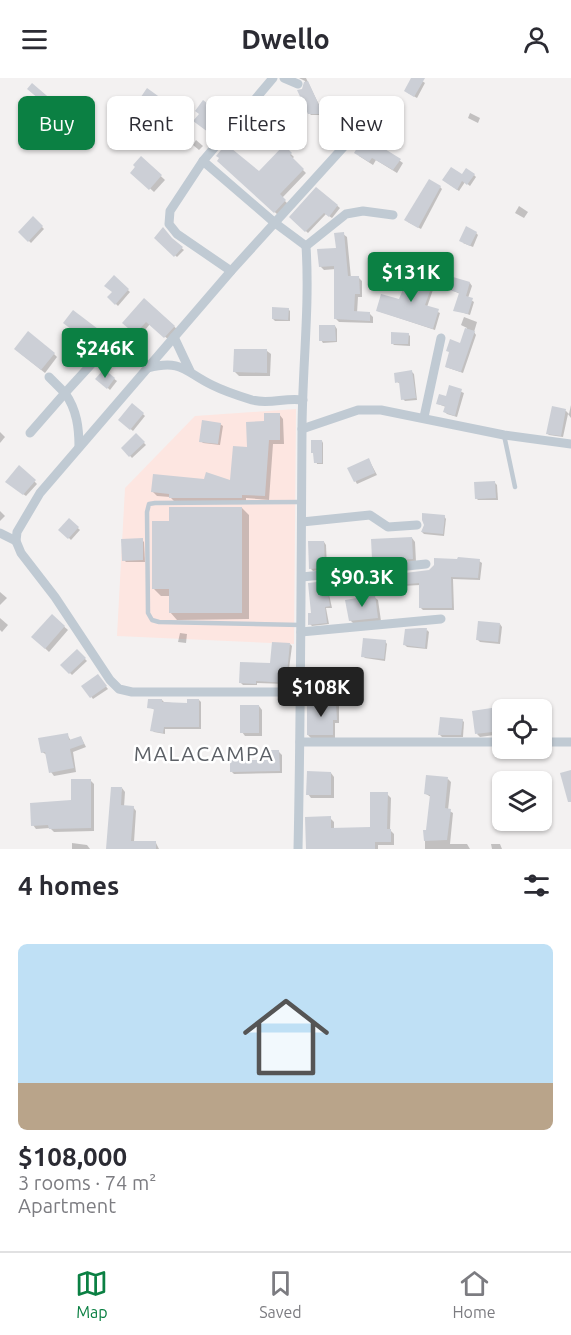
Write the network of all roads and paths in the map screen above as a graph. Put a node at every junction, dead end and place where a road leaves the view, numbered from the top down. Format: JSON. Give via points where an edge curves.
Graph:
{"nodes":[{"id":1,"x":273,"y":78,"type":"edge"},
{"id":2,"x":284,"y":78,"type":"edge"},
{"id":3,"x":298,"y":84,"type":"dead end"},
{"id":4,"x":340,"y":150,"type":"edge"},
{"id":5,"x":202,"y":161,"type":"junction"},
{"id":6,"x":393,"y":215,"type":"dead end"},
{"id":7,"x":275,"y":223,"type":"junction"},
{"id":8,"x":306,"y":246,"type":"junction"},
{"id":9,"x":231,"y":271,"type":"junction"},
{"id":10,"x":174,"y":337,"type":"junction"},
{"id":11,"x":441,"y":338,"type":"dead end"},
{"id":12,"x":96,"y":358,"type":"dead end"},
{"id":13,"x":148,"y":368,"type":"junction"},
{"id":14,"x":190,"y":371,"type":"junction"},
{"id":15,"x":49,"y":376,"type":"dead end"},
{"id":16,"x":65,"y":393,"type":"junction"},
{"id":17,"x":303,"y":400,"type":"junction"},
{"id":18,"x":424,"y":417,"type":"junction"},
{"id":19,"x":302,"y":429,"type":"junction"},
{"id":20,"x":30,"y":433,"type":"dead end"},
{"id":21,"x":504,"y":435,"type":"junction"},
{"id":22,"x":571,"y":444,"type":"edge"},
{"id":23,"x":79,"y":447,"type":"junction"},
{"id":24,"x":515,"y":487,"type":"dead end"},
{"id":25,"x":302,"y":502,"type":"junction"},
{"id":26,"x":302,"y":522,"type":"junction"},
{"id":27,"x":417,"y":525,"type":"dead end"},
{"id":28,"x":0,"y":533,"type":"edge"},
{"id":29,"x":16,"y":542,"type":"junction"},
{"id":30,"x":426,"y":564,"type":"dead end"},
{"id":31,"x":302,"y":577,"type":"junction"},
{"id":32,"x":441,"y":619,"type":"dead end"},
{"id":33,"x":301,"y":628,"type":"junction"},
{"id":34,"x":300,"y":692,"type":"junction"},
{"id":35,"x":300,"y":742,"type":"junction"},
{"id":36,"x":492,"y":742,"type":"edge"},
{"id":37,"x":552,"y":742,"type":"edge"},
{"id":38,"x":571,"y":742,"type":"edge"},
{"id":39,"x":298,"y":849,"type":"edge"}],
"edges":[{"from":1,"to":5,"type":"street"},
{"from":2,"to":3,"type":"street"},
{"from":4,"to":7,"type":"street"},
{"from":5,"to":7,"type":"street"},
{"from":5,"to":9,"type":"street","via":[[170,212],[169,225]]},
{"from":6,"to":8,"type":"street","via":[[363,211],[346,214]]},
{"from":7,"to":8,"type":"street"},
{"from":7,"to":9,"type":"street"},
{"from":8,"to":17,"type":"street","via":[[309,278]]},
{"from":9,"to":10,"type":"street"},
{"from":10,"to":13,"type":"street"},
{"from":10,"to":14,"type":"street"},
{"from":11,"to":18,"type":"street"},
{"from":12,"to":16,"type":"street"},
{"from":13,"to":14,"type":"street","via":[[165,363]]},
{"from":13,"to":23,"type":"street"},
{"from":14,"to":17,"type":"street","via":[[214,386],[253,400]]},
{"from":15,"to":16,"type":"street"},
{"from":16,"to":20,"type":"street"},
{"from":16,"to":23,"type":"street","via":[[73,405]]},
{"from":17,"to":19,"type":"street"},
{"from":18,"to":19,"type":"street","via":[[358,410]]},
{"from":18,"to":21,"type":"street"},
{"from":19,"to":25,"type":"street"},
{"from":21,"to":22,"type":"street"},
{"from":21,"to":24,"type":"lane"},
{"from":23,"to":29,"type":"street","via":[[32,503]]},
{"from":25,"to":26,"type":"street"},
{"from":25,"to":33,"type":"lane","via":[[155,503],[149,504],[147,512],[148,613],[152,620]]},
{"from":26,"to":27,"type":"street","via":[[370,515],[388,527]]},
{"from":26,"to":31,"type":"street"},
{"from":28,"to":29,"type":"street"},
{"from":29,"to":34,"type":"street","via":[[119,689]]},
{"from":30,"to":31,"type":"street"},
{"from":31,"to":33,"type":"street"},
{"from":32,"to":33,"type":"street"},
{"from":33,"to":34,"type":"street"},
{"from":34,"to":35,"type":"street"},
{"from":35,"to":36,"type":"street"},
{"from":35,"to":39,"type":"street"},
{"from":37,"to":38,"type":"street"}]}
